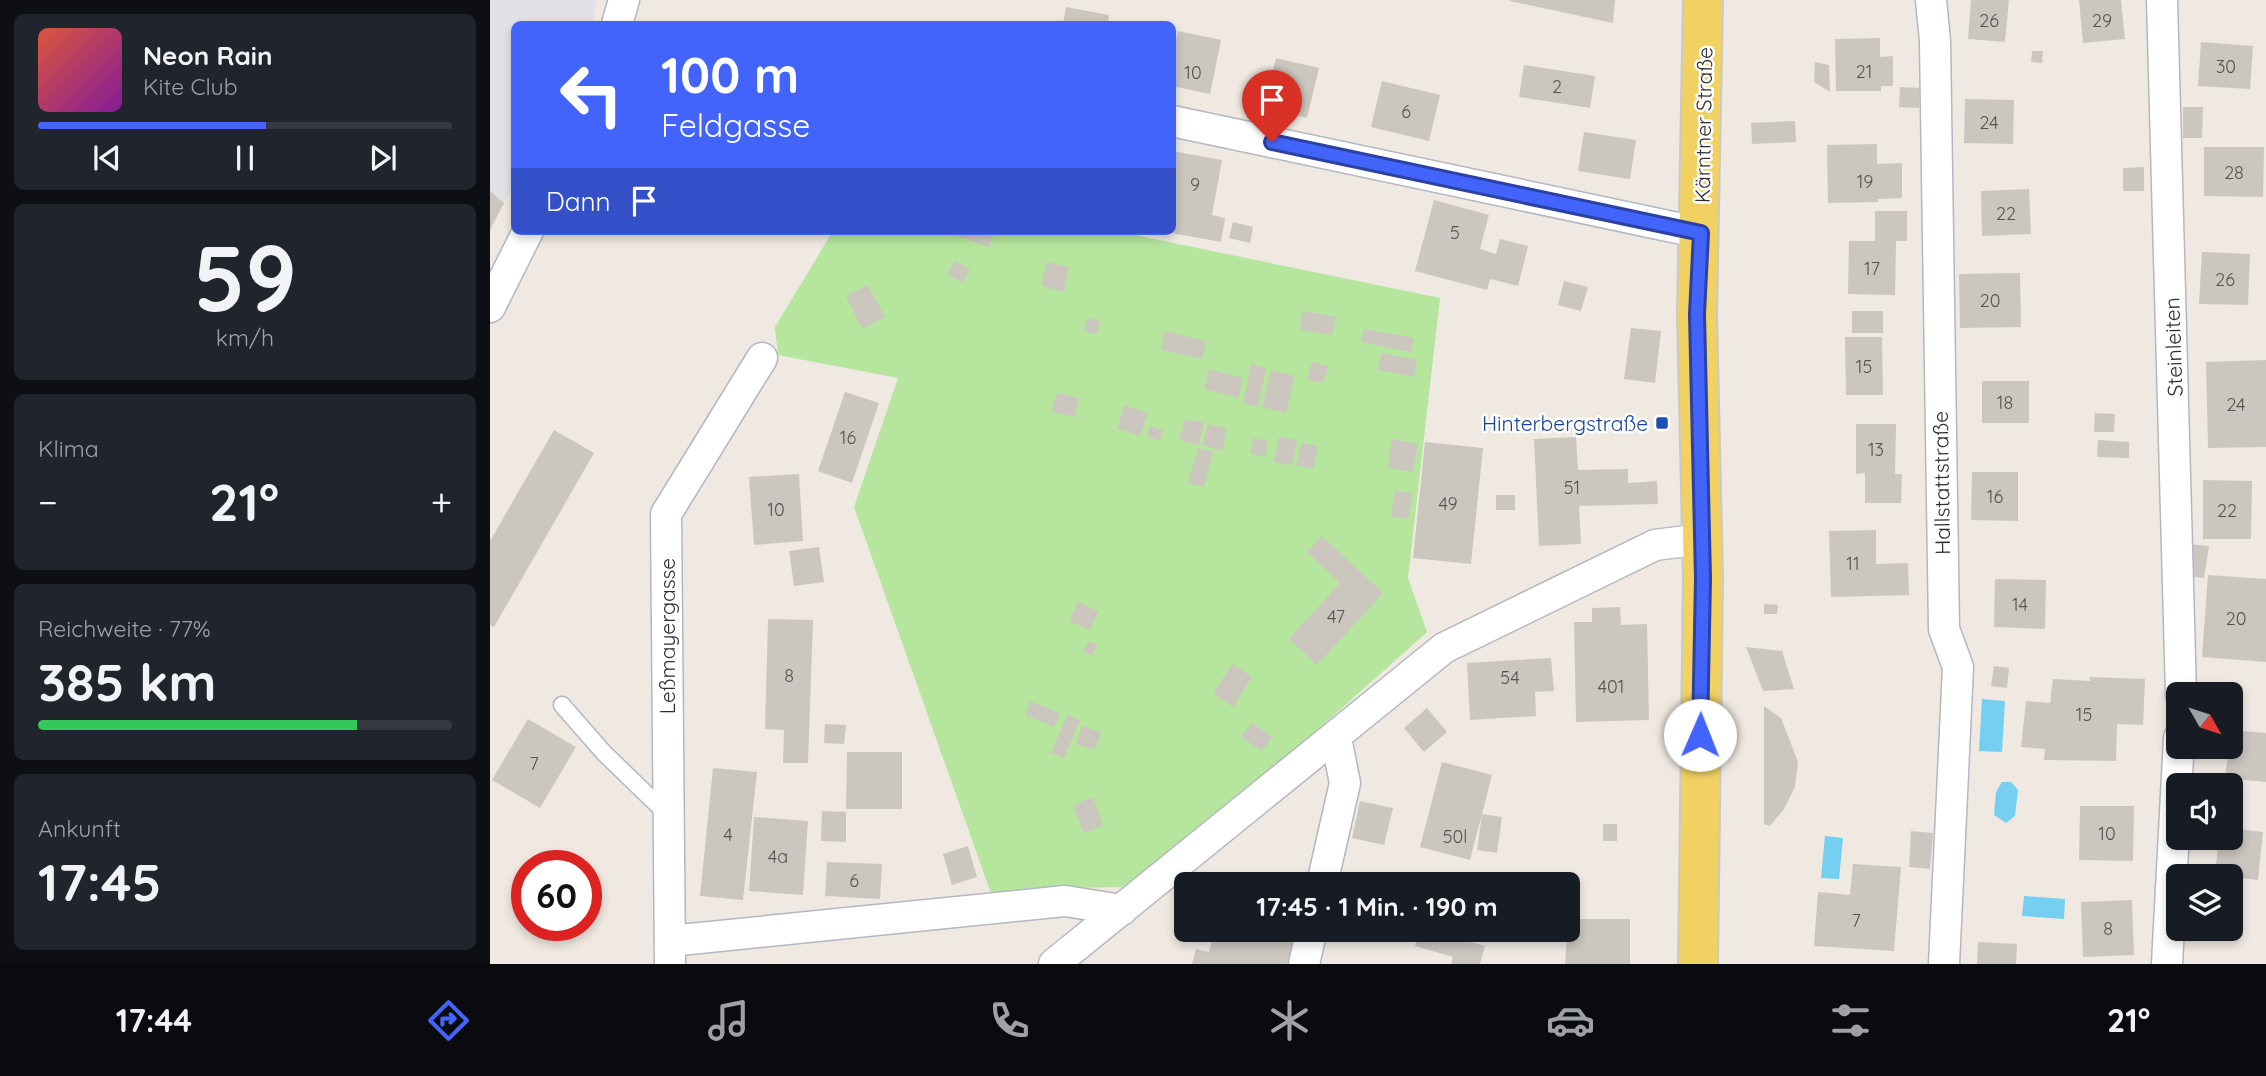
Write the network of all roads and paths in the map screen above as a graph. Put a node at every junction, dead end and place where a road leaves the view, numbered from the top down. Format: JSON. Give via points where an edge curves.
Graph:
{"nodes":[{"id":1,"x":624,"y":0,"type":"edge"},
{"id":2,"x":1703,"y":0,"type":"edge"},
{"id":3,"x":1931,"y":0,"type":"edge"},
{"id":4,"x":2162,"y":0,"type":"edge"},
{"id":5,"x":618,"y":21,"type":"edge"},
{"id":6,"x":1176,"y":122,"type":"edge"},
{"id":7,"x":1701,"y":233,"type":"junction"},
{"id":8,"x":526,"y":235,"type":"edge"},
{"id":9,"x":490,"y":307,"type":"edge"},
{"id":10,"x":762,"y":358,"type":"dead end"},
{"id":11,"x":1702,"y":539,"type":"junction"},
{"id":12,"x":2181,"y":682,"type":"edge"},
{"id":13,"x":562,"y":705,"type":"dead end"},
{"id":14,"x":1336,"y":738,"type":"junction"},
{"id":15,"x":2178,"y":760,"type":"edge"},
{"id":16,"x":668,"y":815,"type":"junction"},
{"id":17,"x":1325,"y":872,"type":"edge"},
{"id":18,"x":1122,"y":910,"type":"junction"},
{"id":19,"x":1309,"y":942,"type":"edge"},
{"id":20,"x":670,"y":952,"type":"edge"},
{"id":21,"x":1054,"y":964,"type":"edge"},
{"id":22,"x":1304,"y":964,"type":"edge"},
{"id":23,"x":1698,"y":964,"type":"edge"},
{"id":24,"x":1944,"y":964,"type":"edge"},
{"id":25,"x":2167,"y":964,"type":"edge"}],
"edges":[{"from":1,"to":5,"type":"street"},
{"from":2,"to":7,"type":"main road","name":"Kärntner Straße"},
{"from":3,"to":24,"type":"street","name":"Hallstattstraße","via":[[1944,629],[1958,667]]},
{"from":4,"to":12,"type":"street","name":"Steinleiten"},
{"from":6,"to":7,"type":"street"},
{"from":7,"to":11,"type":"main road","name":"Kärntner Straße","via":[[1697,314]]},
{"from":8,"to":9,"type":"street"},
{"from":10,"to":16,"type":"street","name":"Leßmayergasse","via":[[666,514]]},
{"from":11,"to":14,"type":"street","via":[[1655,545],[1444,648]]},
{"from":11,"to":23,"type":"main road","name":"Kärntner Straße"},
{"from":13,"to":16,"type":"lane"},
{"from":14,"to":17,"type":"street","via":[[1345,783]]},
{"from":14,"to":18,"type":"street"},
{"from":15,"to":25,"type":"street"},
{"from":16,"to":20,"type":"street","name":"Leßmayergasse"},
{"from":18,"to":20,"type":"street","name":"Leßmayergasse","via":[[1065,901]]},
{"from":18,"to":21,"type":"street"},
{"from":19,"to":22,"type":"street"}]}
